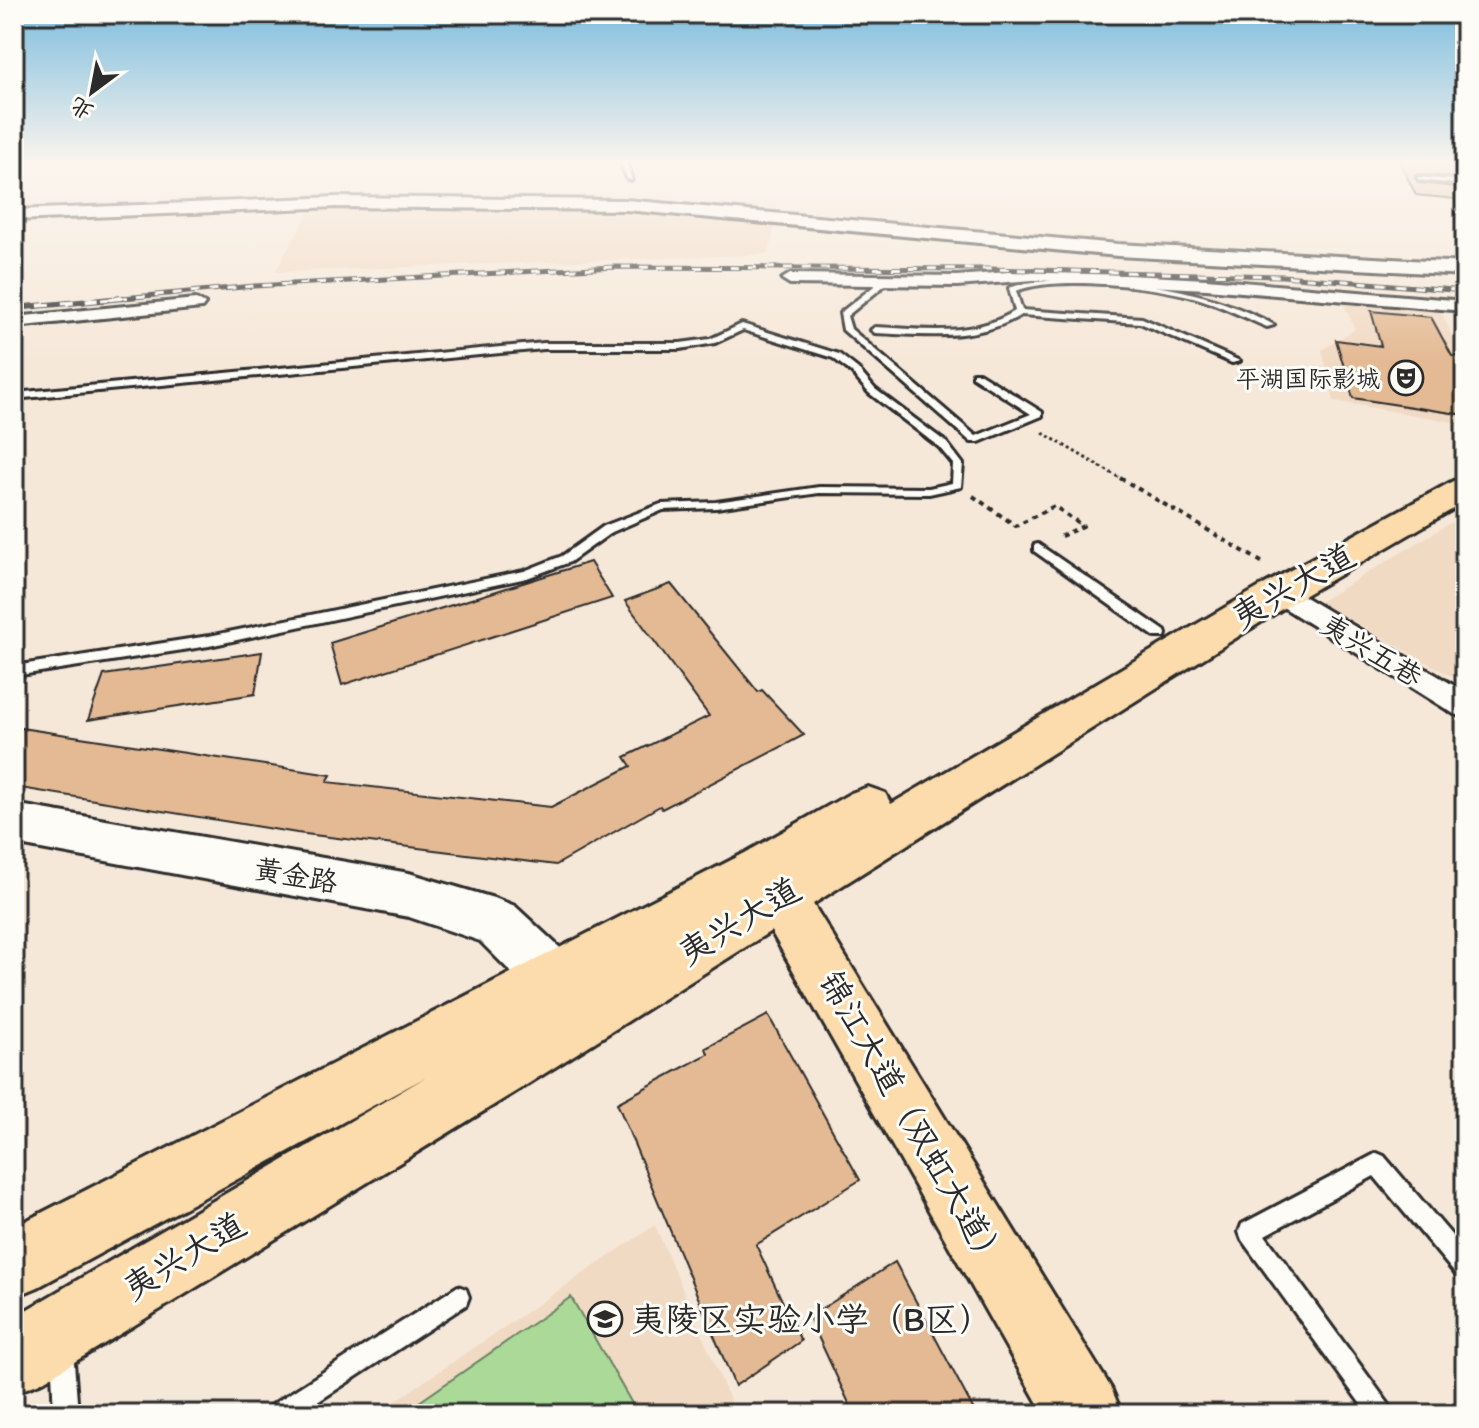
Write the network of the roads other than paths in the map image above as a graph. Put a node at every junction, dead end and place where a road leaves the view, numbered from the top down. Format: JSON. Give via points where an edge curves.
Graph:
{"nodes":[{"id":1,"x":874,"y":228,"type":"edge"},
{"id":2,"x":1465,"y":269,"type":"edge"},
{"id":3,"x":790,"y":279,"type":"dead end"},
{"id":4,"x":886,"y":281,"type":"junction"},
{"id":5,"x":1200,"y":289,"type":"junction"},
{"id":6,"x":196,"y":304,"type":"dead end"},
{"id":7,"x":1465,"y":306,"type":"edge"},
{"id":8,"x":1019,"y":312,"type":"junction"},
{"id":9,"x":14,"y":322,"type":"edge"},
{"id":10,"x":1270,"y":325,"type":"dead end"},
{"id":11,"x":875,"y":330,"type":"dead end"},
{"id":12,"x":1235,"y":361,"type":"dead end"},
{"id":13,"x":976,"y":375,"type":"dead end"},
{"id":14,"x":14,"y":396,"type":"edge"},
{"id":15,"x":1465,"y":470,"type":"edge"},
{"id":16,"x":1465,"y":488,"type":"edge"},
{"id":17,"x":1038,"y":548,"type":"road end"},
{"id":18,"x":1278,"y":582,"type":"junction"},
{"id":19,"x":1160,"y":634,"type":"junction"},
{"id":20,"x":14,"y":671,"type":"edge"},
{"id":21,"x":1465,"y":706,"type":"edge"},
{"id":22,"x":14,"y":824,"type":"edge"},
{"id":23,"x":772,"y":883,"type":"junction"},
{"id":24,"x":554,"y":978,"type":"junction"},
{"id":25,"x":14,"y":1263,"type":"edge"},
{"id":26,"x":1465,"y":1268,"type":"edge"},
{"id":27,"x":458,"y":1297,"type":"dead end"},
{"id":28,"x":61,"y":1329,"type":"junction"},
{"id":29,"x":14,"y":1357,"type":"edge"},
{"id":30,"x":66,"y":1414,"type":"edge"},
{"id":31,"x":278,"y":1414,"type":"edge"},
{"id":32,"x":1085,"y":1414,"type":"edge"},
{"id":33,"x":1382,"y":1414,"type":"edge"}],
"edges":[{"from":1,"to":2,"type":"street","via":[[1118,250]]},
{"from":3,"to":4,"type":"street"},
{"from":4,"to":5,"type":"street","via":[[1034,275]]},
{"from":4,"to":13,"type":"lane","via":[[843,315],[847,330],[975,440],[1039,414]]},
{"from":5,"to":7,"type":"street"},
{"from":5,"to":8,"type":"lane","via":[[1038,281],[1012,290]]},
{"from":5,"to":10,"type":"lane"},
{"from":6,"to":9,"type":"street"},
{"from":8,"to":11,"type":"lane","via":[[978,328]]},
{"from":8,"to":12,"type":"lane","via":[[1155,324]]},
{"from":14,"to":20,"type":"lane","via":[[544,346],[680,346],[712,341],[742,327],[836,356],[943,445],[958,464],[957,485],[929,491],[819,490],[661,507],[608,529],[566,559],[527,574],[209,641]]},
{"from":15,"to":18,"type":"main road","name":"夷兴大道","via":[[1450,474]]},
{"from":16,"to":18,"type":"main road","name":"夷兴大道"},
{"from":17,"to":19,"type":"lane"},
{"from":18,"to":19,"type":"main road","name":"夷兴大道"},
{"from":18,"to":21,"type":"street","name":"夷兴五巷"},
{"from":18,"to":23,"type":"main road","name":"夷兴大道"},
{"from":19,"to":23,"type":"main road","name":"夷兴大道"},
{"from":22,"to":24,"type":"main road","name":"黄金路","via":[[409,895],[497,923]]},
{"from":23,"to":24,"type":"main road","name":"夷兴大道"},
{"from":23,"to":28,"type":"main road","name":"夷兴大道"},
{"from":23,"to":32,"type":"main road","name":"锦江大道（双虹大道）"},
{"from":24,"to":25,"type":"main road","name":"夷兴大道"},
{"from":26,"to":33,"type":"lane","via":[[1377,1163],[1250,1232]]},
{"from":27,"to":31,"type":"lane"},
{"from":28,"to":29,"type":"main road","name":"夷兴大道"},
{"from":28,"to":30,"type":"lane"}]}
